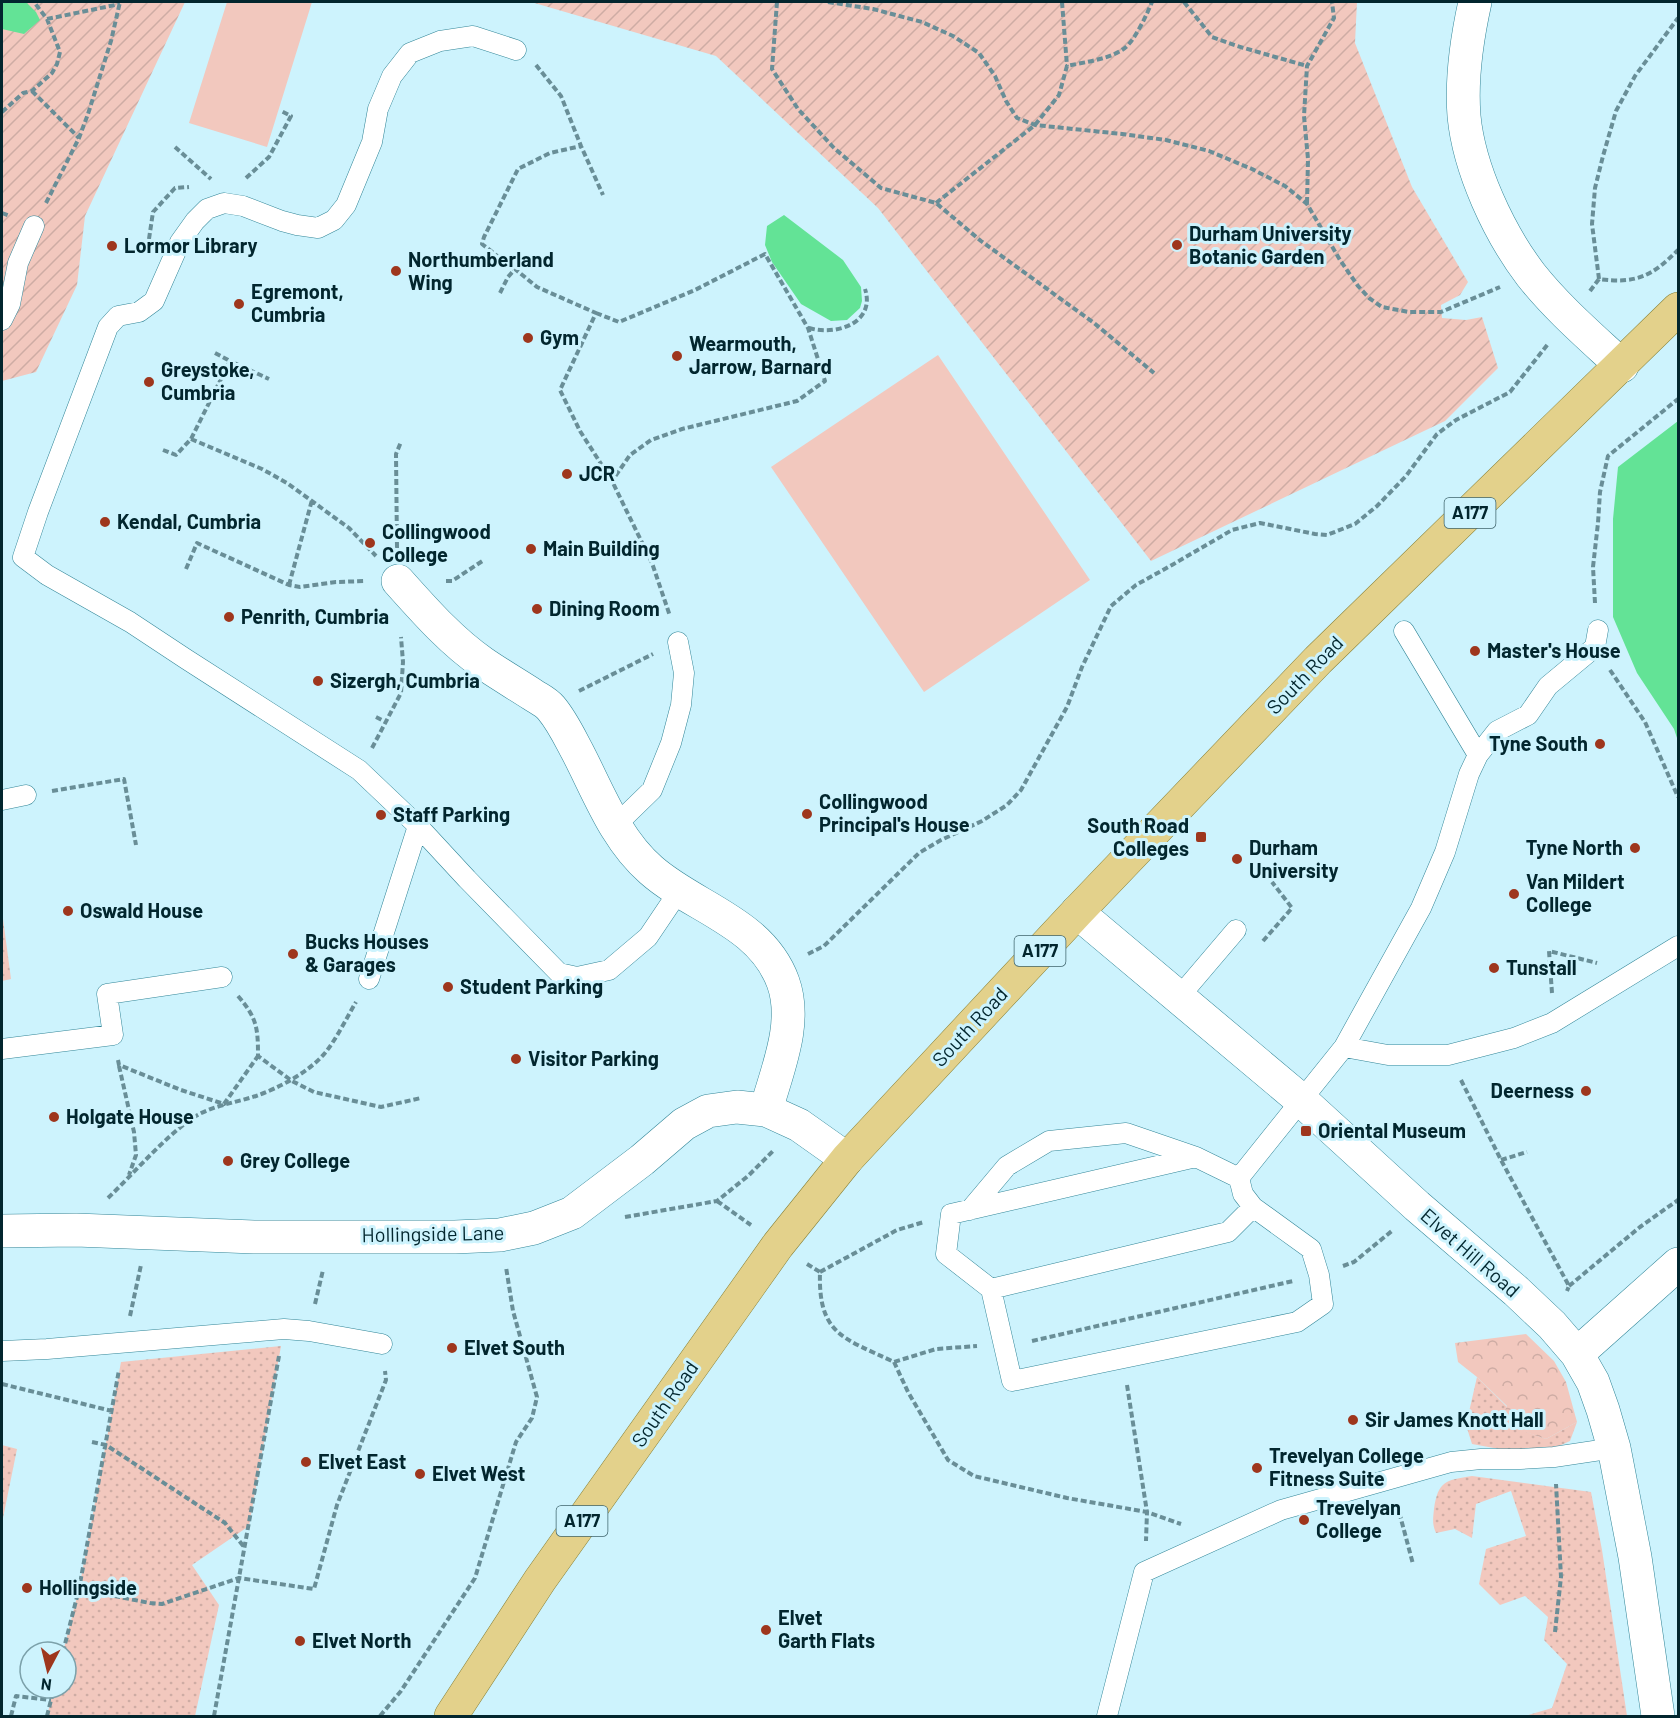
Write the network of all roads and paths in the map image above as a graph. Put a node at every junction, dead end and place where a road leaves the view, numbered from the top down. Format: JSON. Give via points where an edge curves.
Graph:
{"nodes":[{"id":1,"x":34,"y":2,"type":"edge"},
{"id":2,"x":777,"y":2,"type":"edge"},
{"id":3,"x":828,"y":2,"type":"edge"},
{"id":4,"x":1062,"y":2,"type":"edge"},
{"id":5,"x":1152,"y":2,"type":"edge"},
{"id":6,"x":1184,"y":2,"type":"edge"},
{"id":7,"x":1332,"y":2,"type":"edge"},
{"id":8,"x":1475,"y":2,"type":"edge"},
{"id":9,"x":120,"y":3,"type":"edge"},
{"id":10,"x":1678,"y":18,"type":"edge"},
{"id":11,"x":47,"y":19,"type":"junction"},
{"id":12,"x":516,"y":51,"type":"joint"},
{"id":13,"x":1067,"y":66,"type":"junction"},
{"id":14,"x":1307,"y":66,"type":"junction"},
{"id":15,"x":32,"y":91,"type":"junction"},
{"id":16,"x":281,"y":111,"type":"dead end"},
{"id":17,"x":2,"y":112,"type":"edge"},
{"id":18,"x":1035,"y":124,"type":"junction"},
{"id":19,"x":79,"y":138,"type":"junction"},
{"id":20,"x":580,"y":146,"type":"junction"},
{"id":21,"x":175,"y":147,"type":"dead end"},
{"id":22,"x":603,"y":195,"type":"dead end"},
{"id":23,"x":224,"y":203,"type":"junction"},
{"id":24,"x":936,"y":203,"type":"junction"},
{"id":25,"x":1307,"y":204,"type":"junction"},
{"id":26,"x":34,"y":226,"type":"joint"},
{"id":27,"x":1678,"y":250,"type":"edge"},
{"id":28,"x":515,"y":270,"type":"junction"},
{"id":29,"x":1531,"y":274,"type":"junction"},
{"id":30,"x":1599,"y":279,"type":"junction"},
{"id":31,"x":865,"y":289,"type":"dead end"},
{"id":32,"x":500,"y":293,"type":"dead end"},
{"id":33,"x":1678,"y":309,"type":"edge"},
{"id":34,"x":596,"y":313,"type":"junction"},
{"id":35,"x":1569,"y":317,"type":"junction"},
{"id":36,"x":2,"y":320,"type":"edge"},
{"id":37,"x":808,"y":328,"type":"junction"},
{"id":38,"x":215,"y":353,"type":"dead end"},
{"id":39,"x":230,"y":361,"type":"junction"},
{"id":40,"x":1622,"y":366,"type":"junction"},
{"id":41,"x":1154,"y":373,"type":"dead end"},
{"id":42,"x":269,"y":379,"type":"dead end"},
{"id":43,"x":1678,"y":399,"type":"edge"},
{"id":44,"x":191,"y":439,"type":"junction"},
{"id":45,"x":401,"y":442,"type":"dead end"},
{"id":46,"x":163,"y":450,"type":"dead end"},
{"id":47,"x":612,"y":481,"type":"junction"},
{"id":48,"x":312,"y":500,"type":"junction"},
{"id":49,"x":349,"y":528,"type":"dead end"},
{"id":50,"x":186,"y":569,"type":"dead end"},
{"id":51,"x":398,"y":581,"type":"joint"},
{"id":52,"x":336,"y":582,"type":"dead end"},
{"id":53,"x":289,"y":585,"type":"junction"},
{"id":54,"x":1404,"y":631,"type":"dead end"},
{"id":55,"x":1596,"y":639,"type":"junction"},
{"id":56,"x":678,"y":642,"type":"joint"},
{"id":57,"x":654,"y":653,"type":"dead end"},
{"id":58,"x":403,"y":662,"type":"dead end"},
{"id":59,"x":550,"y":706,"type":"junction"},
{"id":60,"x":376,"y":717,"type":"dead end"},
{"id":61,"x":386,"y":722,"type":"junction"},
{"id":62,"x":1479,"y":755,"type":"junction"},
{"id":63,"x":359,"y":770,"type":"junction"},
{"id":64,"x":26,"y":795,"type":"joint"},
{"id":65,"x":1678,"y":797,"type":"edge"},
{"id":66,"x":2,"y":800,"type":"edge"},
{"id":67,"x":418,"y":826,"type":"junction"},
{"id":68,"x":615,"y":826,"type":"junction"},
{"id":69,"x":136,"y":845,"type":"dead end"},
{"id":70,"x":1272,"y":882,"type":"dead end"},
{"id":71,"x":680,"y":891,"type":"junction"},
{"id":72,"x":1077,"y":912,"type":"junction"},
{"id":73,"x":1236,"y":930,"type":"joint"},
{"id":74,"x":1678,"y":946,"type":"edge"},
{"id":75,"x":776,"y":966,"type":"junction"},
{"id":76,"x":1636,"y":973,"type":"junction"},
{"id":77,"x":222,"y":977,"type":"joint"},
{"id":78,"x":369,"y":979,"type":"joint"},
{"id":79,"x":1179,"y":997,"type":"junction"},
{"id":80,"x":1552,"y":1023,"type":"junction"},
{"id":81,"x":113,"y":1035,"type":"junction"},
{"id":82,"x":1344,"y":1047,"type":"junction"},
{"id":83,"x":2,"y":1049,"type":"edge"},
{"id":84,"x":1448,"y":1055,"type":"junction"},
{"id":85,"x":258,"y":1056,"type":"junction"},
{"id":86,"x":119,"y":1065,"type":"junction"},
{"id":87,"x":292,"y":1081,"type":"junction"},
{"id":88,"x":421,"y":1098,"type":"dead end"},
{"id":89,"x":1301,"y":1100,"type":"junction"},
{"id":90,"x":224,"y":1104,"type":"junction"},
{"id":91,"x":766,"y":1110,"type":"junction"},
{"id":92,"x":799,"y":1125,"type":"junction"},
{"id":93,"x":1527,"y":1152,"type":"dead end"},
{"id":94,"x":1196,"y":1157,"type":"junction"},
{"id":95,"x":847,"y":1160,"type":"junction"},
{"id":96,"x":1501,"y":1160,"type":"junction"},
{"id":97,"x":1239,"y":1178,"type":"junction"},
{"id":98,"x":127,"y":1179,"type":"junction"},
{"id":99,"x":1678,"y":1200,"type":"edge"},
{"id":100,"x":717,"y":1201,"type":"junction"},
{"id":101,"x":1417,"y":1206,"type":"junction"},
{"id":102,"x":1253,"y":1207,"type":"junction"},
{"id":103,"x":960,"y":1212,"type":"junction"},
{"id":104,"x":625,"y":1217,"type":"dead end"},
{"id":105,"x":76,"y":1230,"type":"junction"},
{"id":106,"x":2,"y":1231,"type":"edge"},
{"id":107,"x":147,"y":1234,"type":"junction"},
{"id":108,"x":500,"y":1235,"type":"junction"},
{"id":109,"x":331,"y":1236,"type":"junction"},
{"id":110,"x":778,"y":1245,"type":"junction"},
{"id":111,"x":1678,"y":1264,"type":"edge"},
{"id":112,"x":820,"y":1272,"type":"junction"},
{"id":113,"x":1319,"y":1275,"type":"junction"},
{"id":114,"x":1569,"y":1286,"type":"junction"},
{"id":115,"x":991,"y":1289,"type":"junction"},
{"id":116,"x":1552,"y":1325,"type":"junction"},
{"id":117,"x":309,"y":1330,"type":"junction"},
{"id":118,"x":125,"y":1342,"type":"junction"},
{"id":119,"x":382,"y":1344,"type":"joint"},
{"id":120,"x":1004,"y":1345,"type":"junction"},
{"id":121,"x":2,"y":1351,"type":"edge"},
{"id":122,"x":1576,"y":1354,"type":"junction"},
{"id":123,"x":1124,"y":1358,"type":"junction"},
{"id":124,"x":894,"y":1362,"type":"junction"},
{"id":125,"x":277,"y":1368,"type":"dead end"},
{"id":126,"x":2,"y":1384,"type":"edge"},
{"id":127,"x":112,"y":1410,"type":"junction"},
{"id":128,"x":92,"y":1442,"type":"dead end"},
{"id":129,"x":106,"y":1445,"type":"junction"},
{"id":130,"x":1614,"y":1448,"type":"junction"},
{"id":131,"x":1554,"y":1457,"type":"junction"},
{"id":132,"x":1391,"y":1478,"type":"junction"},
{"id":133,"x":1148,"y":1512,"type":"junction"},
{"id":134,"x":1186,"y":1526,"type":"dead end"},
{"id":135,"x":245,"y":1547,"type":"junction"},
{"id":136,"x":1413,"y":1564,"type":"dead end"},
{"id":137,"x":1144,"y":1572,"type":"junction"},
{"id":138,"x":239,"y":1578,"type":"junction"},
{"id":139,"x":79,"y":1589,"type":"junction"},
{"id":140,"x":1555,"y":1632,"type":"dead end"},
{"id":141,"x":66,"y":1640,"type":"edge"},
{"id":142,"x":18,"y":1696,"type":"edge"},
{"id":143,"x":51,"y":1700,"type":"edge"},
{"id":144,"x":11,"y":1716,"type":"edge"},
{"id":145,"x":47,"y":1716,"type":"edge"},
{"id":146,"x":214,"y":1716,"type":"edge"},
{"id":147,"x":380,"y":1716,"type":"edge"},
{"id":148,"x":451,"y":1716,"type":"edge"},
{"id":149,"x":1107,"y":1716,"type":"edge"},
{"id":150,"x":1658,"y":1716,"type":"edge"}],
"edges":[{"from":1,"to":11,"type":"path"},
{"from":2,"to":24,"type":"path","via":[[772,69],[798,109],[834,148],[881,188]]},
{"from":3,"to":18,"type":"path","via":[[922,22],[953,36],[979,53],[1017,118]]},
{"from":4,"to":13,"type":"path"},
{"from":5,"to":13,"type":"path","via":[[1126,47],[1102,59]]},
{"from":6,"to":14,"type":"path","via":[[1212,37]]},
{"from":7,"to":14,"type":"path","via":[[1334,18]]},
{"from":8,"to":29,"type":"street","via":[[1464,70],[1464,116],[1479,177],[1500,226]]},
{"from":9,"to":11,"type":"path"},
{"from":9,"to":19,"type":"path"},
{"from":10,"to":30,"type":"path","via":[[1635,76],[1616,111],[1595,188],[1592,224]]},
{"from":11,"to":15,"type":"path","via":[[60,52],[52,73]]},
{"from":12,"to":20,"type":"path","via":[[540,68],[561,96]]},
{"from":12,"to":23,"type":"lane","via":[[473,36],[440,40],[410,52],[392,76],[378,109],[372,142],[346,205],[334,220],[318,228],[297,225]]},
{"from":13,"to":18,"type":"path","via":[[1059,94]]},
{"from":14,"to":25,"type":"path"},
{"from":15,"to":17,"type":"path","via":[[23,93]]},
{"from":15,"to":19,"type":"path"},
{"from":16,"to":23,"type":"path","via":[[291,116],[269,157]]},
{"from":18,"to":24,"type":"path"},
{"from":18,"to":25,"type":"path","via":[[1166,140],[1209,151],[1286,186]]},
{"from":19,"to":26,"type":"path"},
{"from":20,"to":22,"type":"path"},
{"from":20,"to":28,"type":"path","via":[[550,153],[518,169],[482,244]]},
{"from":21,"to":23,"type":"path","via":[[216,183]]},
{"from":23,"to":63,"type":"lane","via":[[207,209],[180,242],[154,301],[139,312],[118,316],[108,327],[23,557]]},
{"from":24,"to":41,"type":"path"},
{"from":25,"to":29,"type":"path","via":[[1358,286],[1382,307],[1441,312]]},
{"from":26,"to":36,"type":"lane","via":[[18,263],[10,304]]},
{"from":27,"to":30,"type":"path","via":[[1660,268],[1637,278]]},
{"from":28,"to":32,"type":"path"},
{"from":28,"to":34,"type":"path","via":[[537,287]]},
{"from":29,"to":35,"type":"street"},
{"from":30,"to":35,"type":"path"},
{"from":31,"to":37,"type":"path","via":[[869,300],[864,314],[849,326],[821,331]]},
{"from":33,"to":40,"type":"main road","name":"South Road","number":"A177"},
{"from":34,"to":37,"type":"path","via":[[619,322],[695,290],[765,254]]},
{"from":34,"to":47,"type":"path","via":[[560,390]]},
{"from":35,"to":40,"type":"street"},
{"from":35,"to":75,"type":"path","via":[[1510,392],[1437,434],[1406,476],[1355,524],[1327,535],[1260,523],[1232,530],[1136,585],[1111,606],[1067,707],[1021,790],[1007,805],[919,852],[824,946]]},
{"from":37,"to":47,"type":"path","via":[[825,381],[797,401],[651,440],[630,455]]},
{"from":38,"to":39,"type":"path"},
{"from":39,"to":42,"type":"path"},
{"from":39,"to":44,"type":"path"},
{"from":40,"to":72,"type":"main road","name":"South Road","number":"A177","via":[[1318,660]]},
{"from":43,"to":55,"type":"path","via":[[1608,456],[1600,492],[1593,567]]},
{"from":44,"to":46,"type":"path","via":[[176,455]]},
{"from":44,"to":48,"type":"path","via":[[262,469]]},
{"from":45,"to":51,"type":"path","via":[[396,454]]},
{"from":47,"to":56,"type":"path","via":[[652,563]]},
{"from":48,"to":49,"type":"path"},
{"from":48,"to":53,"type":"path"},
{"from":50,"to":53,"type":"path","via":[[197,543]]},
{"from":51,"to":59,"type":"street","via":[[481,662]]},
{"from":52,"to":53,"type":"path"},
{"from":54,"to":62,"type":"lane"},
{"from":55,"to":62,"type":"lane","via":[[1548,686],[1528,715],[1497,731]]},
{"from":55,"to":65,"type":"path","via":[[1645,722]]},
{"from":56,"to":68,"type":"lane","via":[[684,673],[671,743],[652,790]]},
{"from":57,"to":59,"type":"path"},
{"from":58,"to":61,"type":"path","via":[[401,693]]},
{"from":59,"to":68,"type":"street"},
{"from":60,"to":61,"type":"path"},
{"from":61,"to":63,"type":"path"},
{"from":62,"to":82,"type":"lane","via":[[1421,908]]},
{"from":63,"to":67,"type":"lane"},
{"from":64,"to":66,"type":"lane"},
{"from":64,"to":69,"type":"path","via":[[124,779]]},
{"from":67,"to":71,"type":"lane","via":[[559,973],[577,977],[609,970],[648,937]]},
{"from":67,"to":78,"type":"lane"},
{"from":68,"to":71,"type":"street","via":[[650,869]]},
{"from":70,"to":73,"type":"path","via":[[1292,908],[1258,947]]},
{"from":71,"to":75,"type":"street","via":[[736,924]]},
{"from":72,"to":79,"type":"street","name":"Elvet Hill Road"},
{"from":72,"to":95,"type":"main road","name":"South Road","number":"A177"},
{"from":73,"to":79,"type":"lane"},
{"from":74,"to":76,"type":"lane"},
{"from":75,"to":91,"type":"street","via":[[789,1007]]},
{"from":76,"to":80,"type":"lane"},
{"from":76,"to":80,"type":"path","via":[[1549,951]]},
{"from":77,"to":81,"type":"lane","via":[[107,994]]},
{"from":77,"to":85,"type":"path","via":[[251,1010],[258,1031]]},
{"from":78,"to":87,"type":"path","via":[[324,1054]]},
{"from":79,"to":89,"type":"street","name":"Elvet Hill Road"},
{"from":80,"to":84,"type":"lane","via":[[1514,1038]]},
{"from":81,"to":83,"type":"lane"},
{"from":81,"to":86,"type":"path"},
{"from":82,"to":84,"type":"lane","via":[[1388,1055]]},
{"from":82,"to":89,"type":"lane"},
{"from":84,"to":96,"type":"path"},
{"from":85,"to":87,"type":"path"},
{"from":85,"to":90,"type":"path"},
{"from":86,"to":90,"type":"path"},
{"from":86,"to":98,"type":"path","via":[[136,1155]]},
{"from":87,"to":88,"type":"path","via":[[314,1092],[381,1107]]},
{"from":87,"to":90,"type":"path"},
{"from":89,"to":97,"type":"lane"},
{"from":89,"to":101,"type":"street","name":"Elvet Hill Road"},
{"from":90,"to":98,"type":"path","via":[[192,1118]]},
{"from":91,"to":92,"type":"street","name":"Hollingside Lane"},
{"from":91,"to":108,"type":"street","name":"Hollingside Lane","via":[[737,1107],[708,1111],[684,1124],[572,1213],[534,1228]]},
{"from":92,"to":95,"type":"street","name":"Hollingside Lane"},
{"from":92,"to":100,"type":"path"},
{"from":93,"to":96,"type":"path"},
{"from":94,"to":97,"type":"lane"},
{"from":94,"to":103,"type":"lane"},
{"from":94,"to":103,"type":"lane","via":[[1126,1133],[1049,1142],[1007,1166]]},
{"from":95,"to":110,"type":"main road","name":"South Road","number":"A177"},
{"from":96,"to":114,"type":"path"},
{"from":97,"to":102,"type":"lane","via":[[1243,1194]]},
{"from":98,"to":105,"type":"path"},
{"from":99,"to":114,"type":"path"},
{"from":100,"to":104,"type":"path"},
{"from":100,"to":110,"type":"path"},
{"from":101,"to":113,"type":"path","via":[[1354,1262]]},
{"from":101,"to":116,"type":"street","name":"Elvet Hill Road"},
{"from":102,"to":113,"type":"lane","via":[[1311,1249]]},
{"from":102,"to":115,"type":"lane","via":[[1228,1232]]},
{"from":103,"to":112,"type":"path","via":[[897,1230]]},
{"from":103,"to":115,"type":"lane","via":[[946,1254]]},
{"from":105,"to":106,"type":"street","name":"Hollingside Lane"},
{"from":105,"to":107,"type":"street","name":"Hollingside Lane"},
{"from":107,"to":109,"type":"street","name":"Hollingside Lane"},
{"from":107,"to":118,"type":"path"},
{"from":108,"to":109,"type":"street","name":"Hollingside Lane"},
{"from":108,"to":147,"type":"path","via":[[513,1311],[537,1397],[532,1418],[516,1442],[475,1578],[401,1691]]},
{"from":109,"to":117,"type":"path"},
{"from":110,"to":112,"type":"path"},
{"from":110,"to":148,"type":"main road","name":"South Road","number":"A177","via":[[540,1580]]},
{"from":111,"to":122,"type":"street"},
{"from":112,"to":124,"type":"path","via":[[819,1294],[825,1318],[836,1332]]},
{"from":113,"to":120,"type":"path"},
{"from":113,"to":123,"type":"lane","via":[[1323,1304],[1297,1322]]},
{"from":114,"to":116,"type":"path"},
{"from":115,"to":120,"type":"lane"},
{"from":116,"to":122,"type":"street","name":"Elvet Hill Road"},
{"from":117,"to":118,"type":"lane"},
{"from":117,"to":119,"type":"lane"},
{"from":118,"to":121,"type":"lane"},
{"from":118,"to":127,"type":"path"},
{"from":119,"to":138,"type":"path","via":[[386,1380],[336,1504],[314,1589]]},
{"from":120,"to":123,"type":"lane","via":[[1012,1381]]},
{"from":120,"to":124,"type":"path","via":[[936,1349]]},
{"from":122,"to":130,"type":"street","name":"Elvet Hill Road","via":[[1593,1382]]},
{"from":123,"to":133,"type":"path"},
{"from":124,"to":133,"type":"path","via":[[948,1460],[974,1476]]},
{"from":125,"to":135,"type":"path"},
{"from":126,"to":127,"type":"path"},
{"from":127,"to":129,"type":"path"},
{"from":128,"to":129,"type":"path"},
{"from":129,"to":135,"type":"path","via":[[225,1523]]},
{"from":129,"to":139,"type":"path"},
{"from":130,"to":131,"type":"lane"},
{"from":130,"to":150,"type":"street","name":"Elvet Hill Road","via":[[1635,1557]]},
{"from":131,"to":132,"type":"lane","via":[[1451,1462]]},
{"from":131,"to":140,"type":"path","via":[[1561,1577]]},
{"from":132,"to":136,"type":"path"},
{"from":132,"to":137,"type":"lane","via":[[1281,1510]]},
{"from":133,"to":134,"type":"path"},
{"from":133,"to":137,"type":"path"},
{"from":135,"to":138,"type":"path"},
{"from":137,"to":149,"type":"lane"},
{"from":138,"to":139,"type":"path","via":[[162,1604]]},
{"from":138,"to":146,"type":"path"},
{"from":139,"to":141,"type":"path"},
{"from":142,"to":144,"type":"path"},
{"from":143,"to":145,"type":"path"}]}
